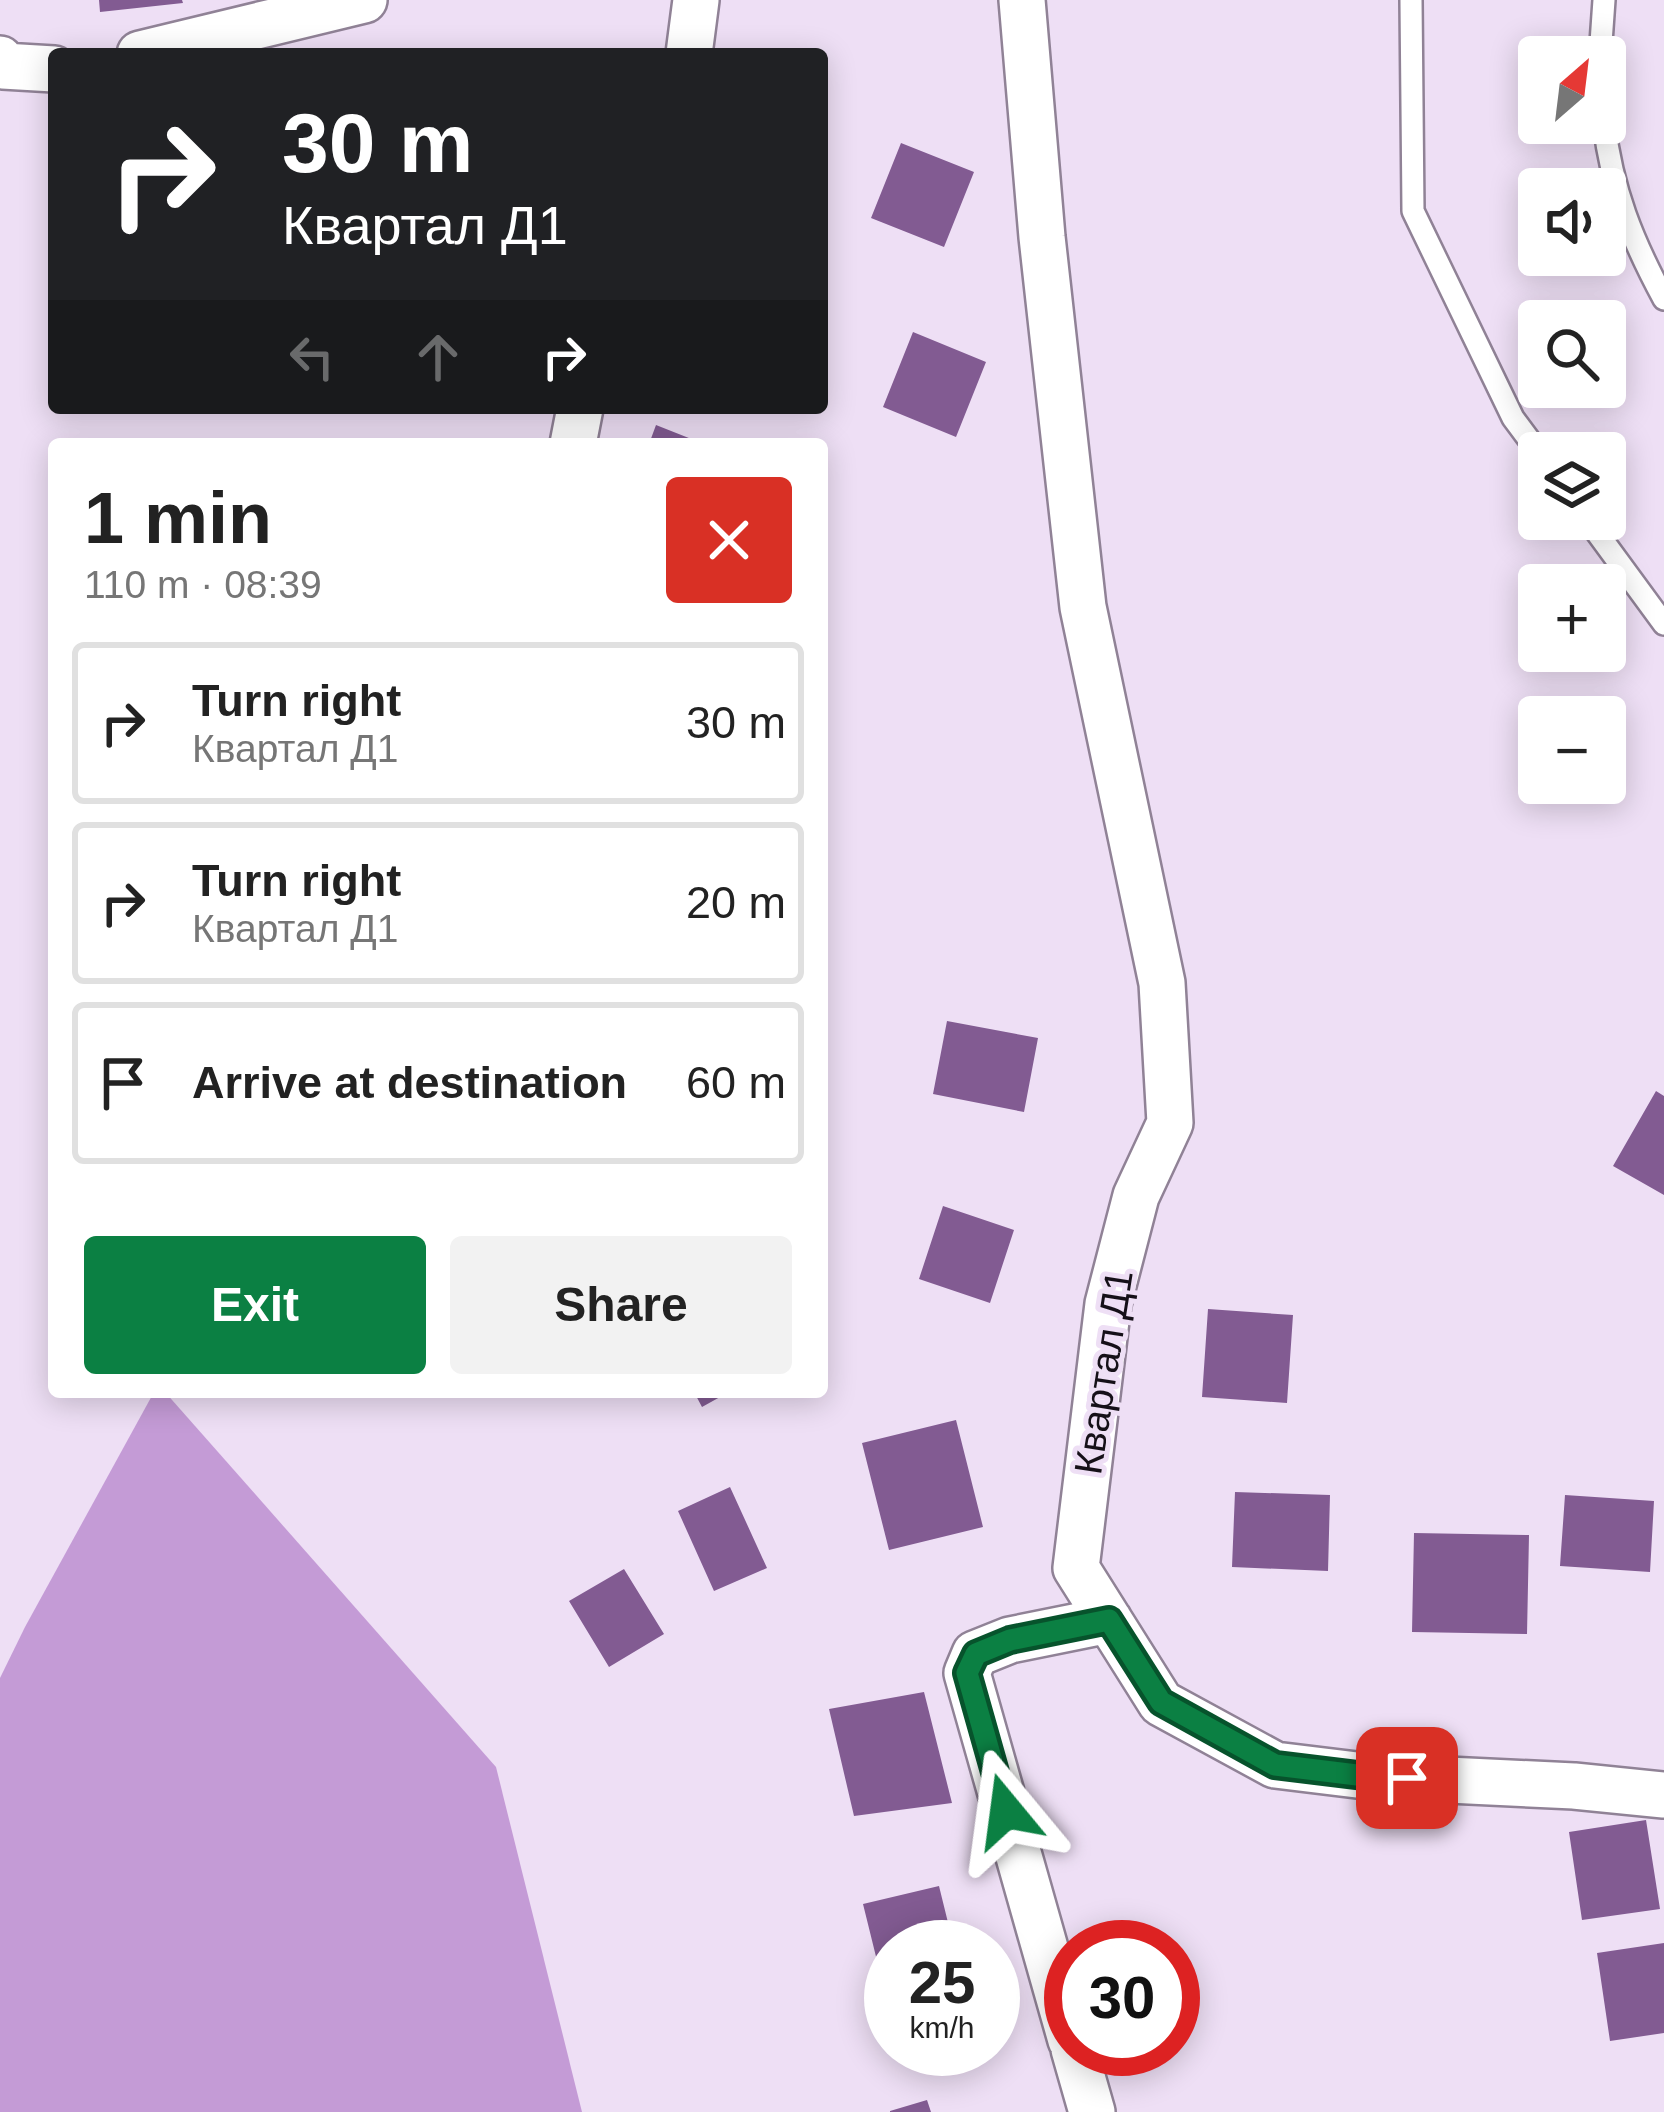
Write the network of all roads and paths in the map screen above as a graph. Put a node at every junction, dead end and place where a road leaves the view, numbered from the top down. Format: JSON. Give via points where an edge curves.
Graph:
{"nodes":[{"id":1,"x":364,"y":0,"type":"edge"},
{"id":2,"x":696,"y":0,"type":"edge"},
{"id":3,"x":1022,"y":0,"type":"edge"},
{"id":4,"x":1411,"y":0,"type":"edge"},
{"id":5,"x":1604,"y":0,"type":"edge"},
{"id":6,"x":1601,"y":36,"type":"edge"},
{"id":7,"x":165,"y":48,"type":"edge"},
{"id":8,"x":690,"y":48,"type":"edge"},
{"id":9,"x":0,"y":58,"type":"edge"},
{"id":10,"x":48,"y":69,"type":"edge"},
{"id":11,"x":1607,"y":144,"type":"edge"},
{"id":12,"x":1664,"y":299,"type":"edge"},
{"id":13,"x":1523,"y":432,"type":"edge"},
{"id":14,"x":1602,"y":540,"type":"edge"},
{"id":15,"x":1664,"y":624,"type":"edge"},
{"id":16,"x":1109,"y":1620,"type":"junction"},
{"id":17,"x":1664,"y":1795,"type":"edge"},
{"id":18,"x":1044,"y":1945,"type":"edge"},
{"id":19,"x":1081,"y":2076,"type":"edge"},
{"id":20,"x":1091,"y":2112,"type":"edge"}],
"edges":[{"from":1,"to":7,"type":"street"},
{"from":2,"to":8,"type":"street"},
{"from":3,"to":16,"type":"street","name":"Квартал Д1","via":[[1084,607],[1162,983],[1170,1124],[1136,1196],[1105,1326],[1076,1568]]},
{"from":4,"to":13,"type":"lane","via":[[1413,211]]},
{"from":5,"to":6,"type":"lane"},
{"from":9,"to":10,"type":"street","via":[[3,66]]},
{"from":11,"to":12,"type":"lane","via":[[1636,248]]},
{"from":14,"to":15,"type":"lane"},
{"from":16,"to":17,"type":"street","name":"Квартал Д1","via":[[1161,1702],[1275,1765]]},
{"from":16,"to":18,"type":"street","via":[[1010,1640],[976,1654],[967,1673]]},
{"from":19,"to":20,"type":"street"}]}
